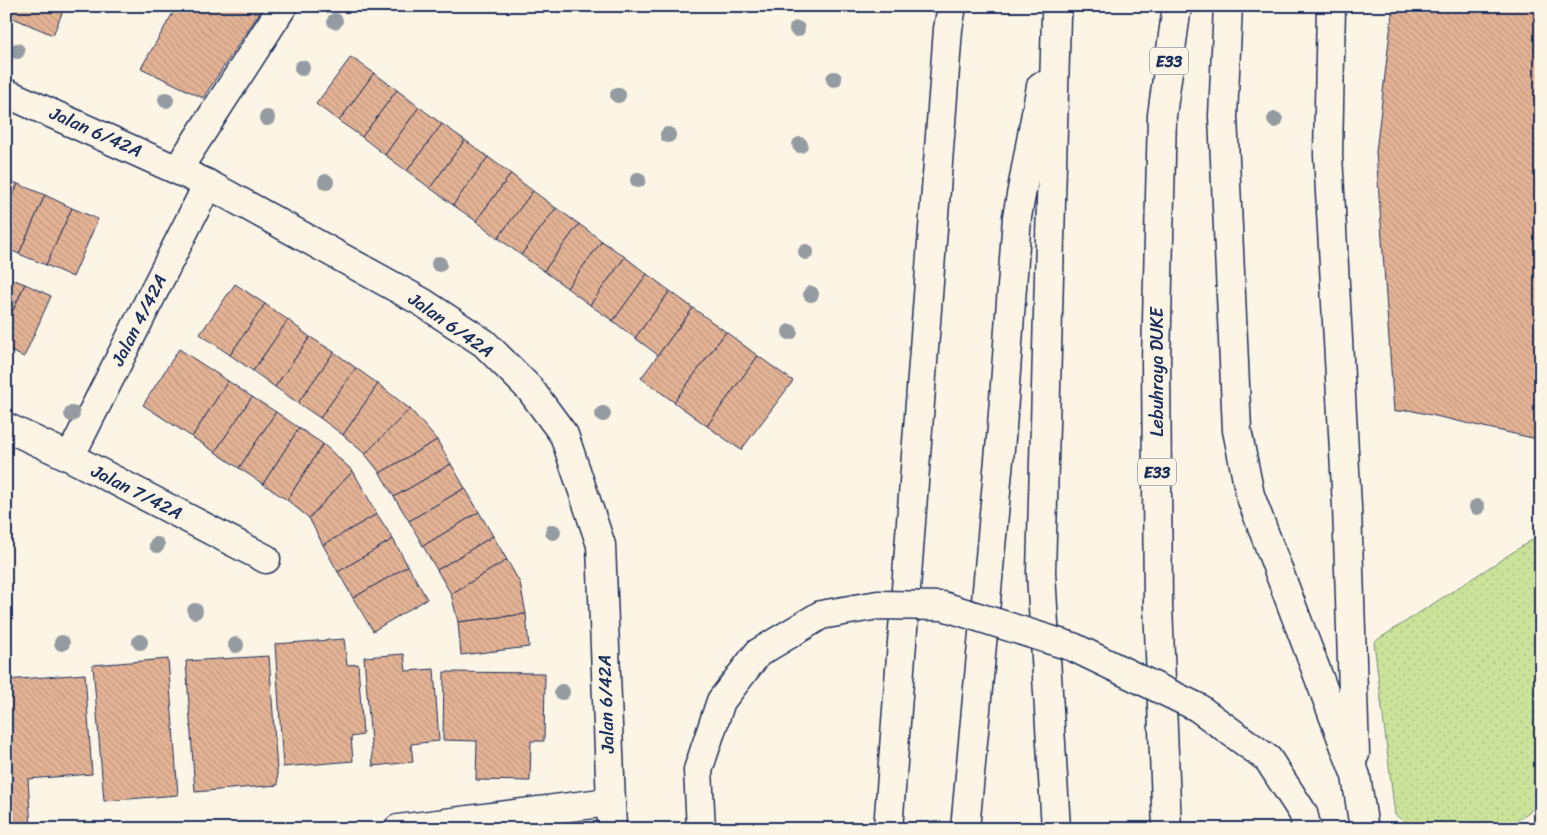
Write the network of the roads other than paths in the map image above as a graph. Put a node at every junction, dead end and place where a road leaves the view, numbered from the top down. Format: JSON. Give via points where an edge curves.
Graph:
{"nodes":[{"id":1,"x":283,"y":6,"type":"edge"},
{"id":2,"x":952,"y":6,"type":"edge"},
{"id":3,"x":1177,"y":6,"type":"edge"},
{"id":4,"x":1228,"y":6,"type":"edge"},
{"id":5,"x":1331,"y":6,"type":"edge"},
{"id":6,"x":1057,"y":11,"type":"edge"},
{"id":7,"x":6,"y":93,"type":"edge"},
{"id":8,"x":178,"y":169,"type":"junction"},
{"id":9,"x":208,"y":184,"type":"junction"},
{"id":10,"x":6,"y":427,"type":"edge"},
{"id":11,"x":70,"y":457,"type":"junction"},
{"id":12,"x":266,"y":559,"type":"dead end"},
{"id":13,"x":1356,"y":776,"type":"junction"},
{"id":14,"x":609,"y":802,"type":"junction"},
{"id":15,"x":398,"y":829,"type":"edge"},
{"id":16,"x":612,"y":829,"type":"edge"},
{"id":17,"x":701,"y":829,"type":"edge"},
{"id":18,"x":888,"y":829,"type":"edge"},
{"id":19,"x":965,"y":829,"type":"edge"},
{"id":20,"x":1056,"y":829,"type":"edge"},
{"id":21,"x":1167,"y":829,"type":"edge"},
{"id":22,"x":1307,"y":829,"type":"edge"},
{"id":23,"x":1364,"y":829,"type":"edge"}],
"edges":[{"from":1,"to":8,"type":"main road"},
{"from":2,"to":18,"type":"main road"},
{"from":3,"to":21,"type":"main road","name":"Lebuhraya DUKE","number":"E33","via":[[1162,115],[1157,400],[1158,605]]},
{"from":4,"to":13,"type":"main road","via":[[1223,116],[1237,430],[1250,495]]},
{"from":5,"to":13,"type":"main road","via":[[1328,155],[1347,507]]},
{"from":6,"to":19,"type":"main road","via":[[1017,217],[1002,427]]},
{"from":6,"to":20,"type":"main road","via":[[1041,574]]},
{"from":7,"to":8,"type":"main road","name":"Jalan 6/42A"},
{"from":8,"to":9,"type":"main road","name":"Jalan 6/42A"},
{"from":9,"to":11,"type":"main road","name":"Jalan 4/42A"},
{"from":9,"to":14,"type":"main road","name":"Jalan 6/42A","via":[[422,302],[484,343],[530,389],[564,435],[601,545]]},
{"from":10,"to":11,"type":"main road","name":"Jalan 7/42A"},
{"from":11,"to":12,"type":"main road","name":"Jalan 7/42A"},
{"from":13,"to":23,"type":"main road"},
{"from":14,"to":15,"type":"main road"},
{"from":14,"to":16,"type":"main road","name":"Jalan 6/42A"},
{"from":17,"to":22,"type":"main road","bridge":true,"via":[[698,770],[722,701],[758,653],[821,615],[878,605],[943,606],[1072,647],[1197,707],[1268,759],[1304,813]]}]}
